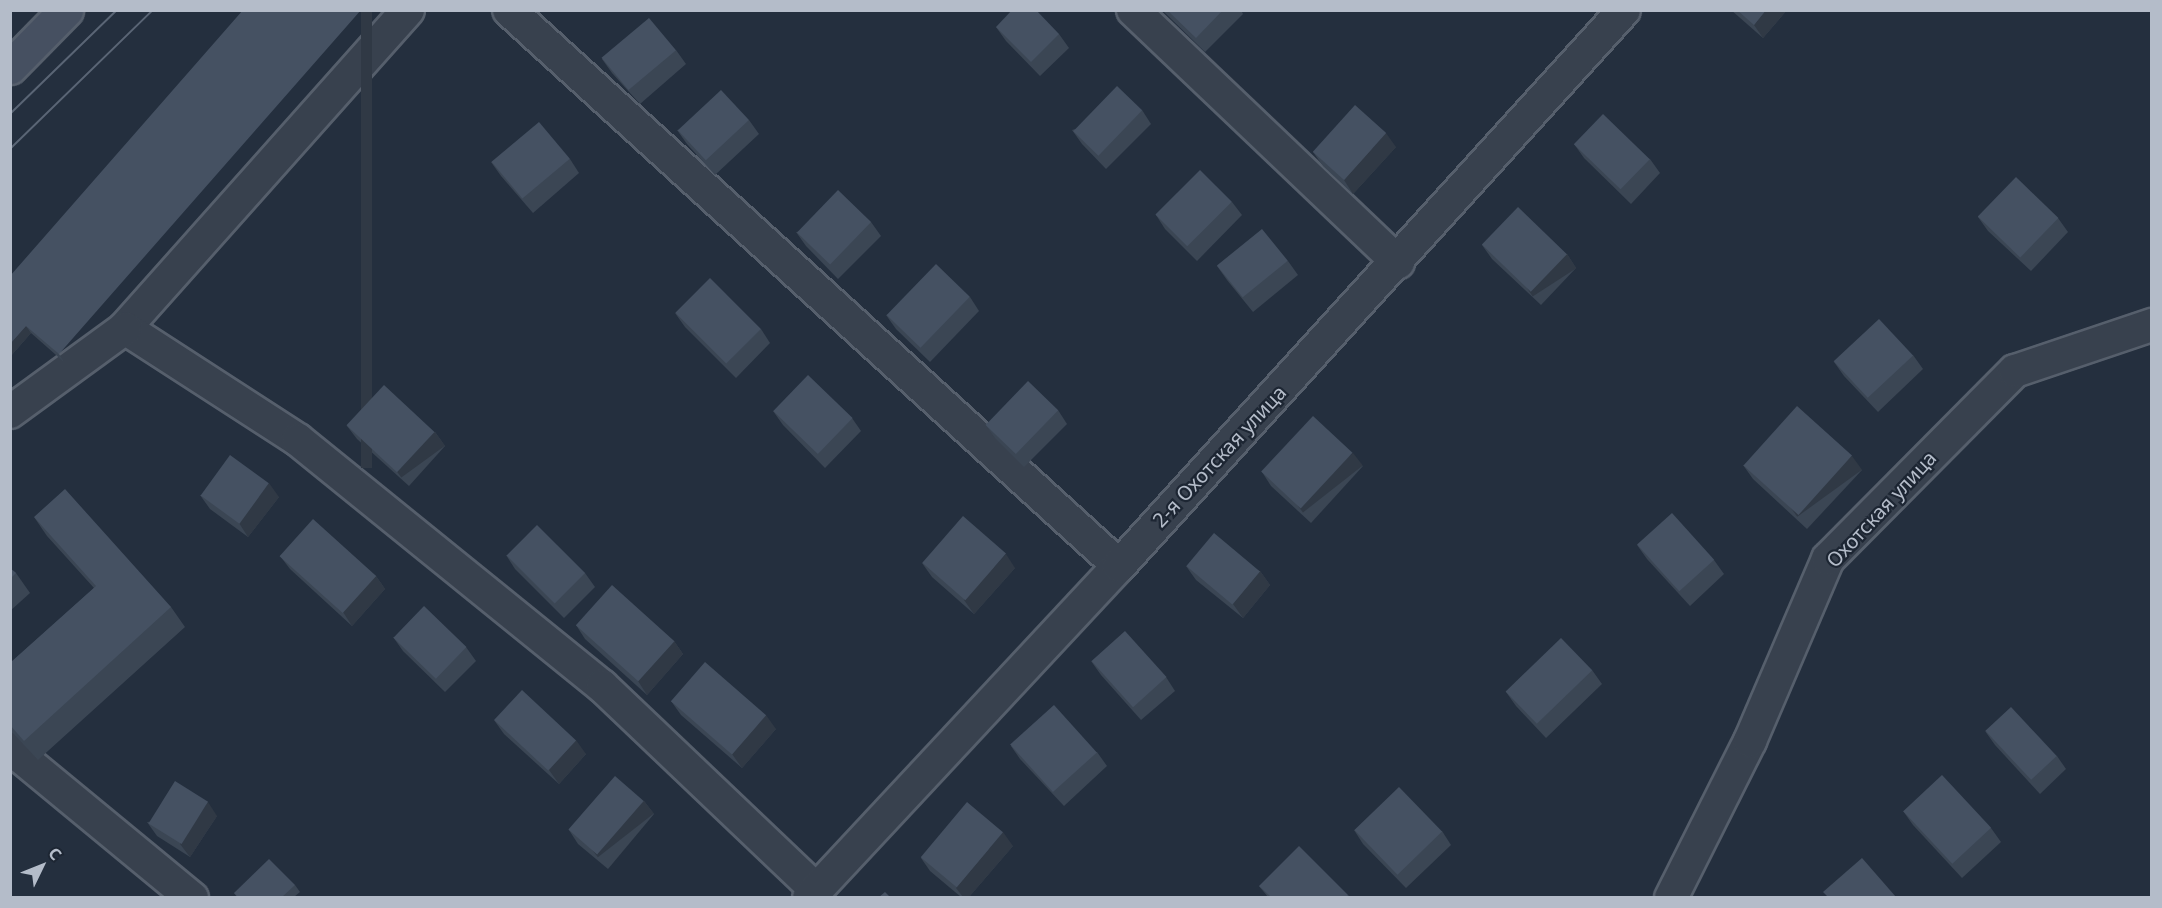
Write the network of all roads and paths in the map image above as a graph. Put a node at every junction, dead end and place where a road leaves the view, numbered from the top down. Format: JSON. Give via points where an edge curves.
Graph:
{"nodes":[{"id":1,"x":66,"y":10,"type":"edge"},
{"id":2,"x":408,"y":10,"type":"edge"},
{"id":3,"x":509,"y":10,"type":"edge"},
{"id":4,"x":1133,"y":10,"type":"edge"},
{"id":5,"x":1624,"y":10,"type":"edge"},
{"id":6,"x":10,"y":68,"type":"edge"},
{"id":7,"x":1398,"y":262,"type":"junction"},
{"id":8,"x":2151,"y":325,"type":"edge"},
{"id":9,"x":125,"y":328,"type":"junction"},
{"id":10,"x":10,"y":412,"type":"edge"},
{"id":11,"x":1119,"y":566,"type":"junction"},
{"id":12,"x":10,"y":748,"type":"edge"},
{"id":13,"x":812,"y":894,"type":"edge"},
{"id":14,"x":192,"y":897,"type":"edge"},
{"id":15,"x":1671,"y":897,"type":"edge"}],
"edges":[{"from":1,"to":6,"type":"main road"},
{"from":2,"to":9,"type":"street"},
{"from":3,"to":11,"type":"street"},
{"from":4,"to":7,"type":"street"},
{"from":5,"to":7,"type":"street","name":"2-я Охотская улица"},
{"from":7,"to":11,"type":"street","name":"2-я Охотская улица"},
{"from":8,"to":15,"type":"street","name":"Охотская улица","via":[[2014,371],[1828,559],[1750,741]]},
{"from":9,"to":10,"type":"street"},
{"from":9,"to":13,"type":"street","via":[[298,441],[602,686]]},
{"from":11,"to":13,"type":"street","name":"2-я Охотская улица"},
{"from":12,"to":14,"type":"street"}]}
